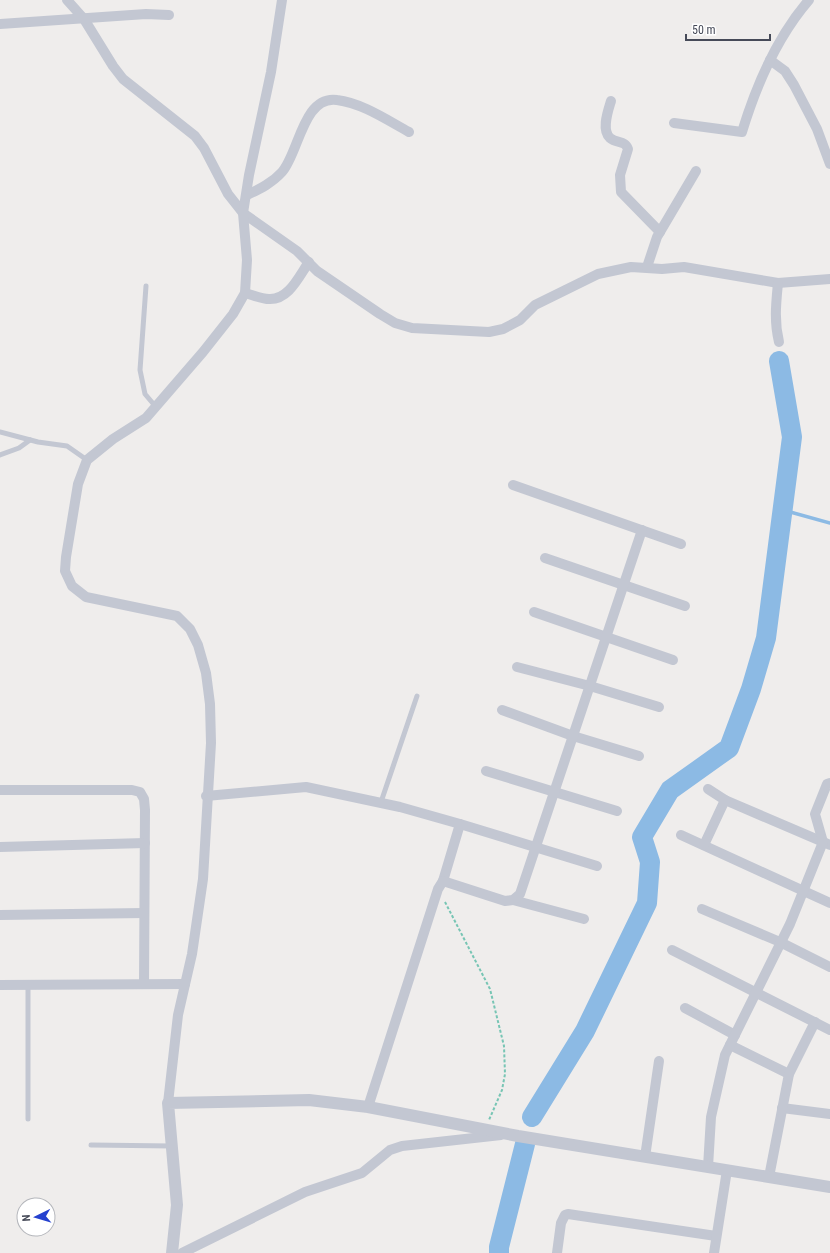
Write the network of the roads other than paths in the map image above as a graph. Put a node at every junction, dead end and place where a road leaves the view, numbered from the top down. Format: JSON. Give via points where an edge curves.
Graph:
{"nodes":[{"id":1,"x":67,"y":0,"type":"edge"},
{"id":2,"x":282,"y":0,"type":"edge"},
{"id":3,"x":809,"y":0,"type":"edge"},
{"id":4,"x":169,"y":15,"type":"dead end"},
{"id":5,"x":84,"y":19,"type":"junction"},
{"id":6,"x":0,"y":24,"type":"edge"},
{"id":7,"x":770,"y":60,"type":"junction"},
{"id":8,"x":611,"y":101,"type":"dead end"},
{"id":9,"x":674,"y":123,"type":"dead end"},
{"id":10,"x":409,"y":132,"type":"dead end"},
{"id":11,"x":830,"y":164,"type":"edge"},
{"id":12,"x":696,"y":171,"type":"dead end"},
{"id":13,"x":246,"y":195,"type":"junction"},
{"id":14,"x":244,"y":213,"type":"junction"},
{"id":15,"x":660,"y":232,"type":"junction"},
{"id":16,"x":309,"y":262,"type":"junction"},
{"id":17,"x":647,"y":267,"type":"junction"},
{"id":18,"x":830,"y":279,"type":"edge"},
{"id":19,"x":778,"y":283,"type":"junction"},
{"id":20,"x":146,"y":286,"type":"dead end"},
{"id":21,"x":245,"y":293,"type":"junction"},
{"id":22,"x":779,"y":342,"type":"dead end"},
{"id":23,"x":156,"y":407,"type":"junction"},
{"id":24,"x":0,"y":432,"type":"edge"},
{"id":25,"x":30,"y":440,"type":"junction"},
{"id":26,"x":0,"y":455,"type":"edge"},
{"id":27,"x":87,"y":460,"type":"junction"},
{"id":28,"x":512,"y":485,"type":"dead end"},
{"id":29,"x":642,"y":530,"type":"junction"},
{"id":30,"x":681,"y":544,"type":"dead end"},
{"id":31,"x":545,"y":558,"type":"dead end"},
{"id":32,"x":624,"y":584,"type":"junction"},
{"id":33,"x":685,"y":606,"type":"dead end"},
{"id":34,"x":534,"y":612,"type":"dead end"},
{"id":35,"x":606,"y":638,"type":"junction"},
{"id":36,"x":673,"y":660,"type":"dead end"},
{"id":37,"x":517,"y":667,"type":"dead end"},
{"id":38,"x":590,"y":686,"type":"junction"},
{"id":39,"x":417,"y":696,"type":"dead end"},
{"id":40,"x":659,"y":707,"type":"dead end"},
{"id":41,"x":502,"y":710,"type":"dead end"},
{"id":42,"x":573,"y":736,"type":"junction"},
{"id":43,"x":639,"y":756,"type":"dead end"},
{"id":44,"x":486,"y":771,"type":"dead end"},
{"id":45,"x":830,"y":783,"type":"edge"},
{"id":46,"x":708,"y":789,"type":"dead end"},
{"id":47,"x":0,"y":790,"type":"edge"},
{"id":48,"x":554,"y":792,"type":"junction"},
{"id":49,"x":206,"y":796,"type":"junction"},
{"id":50,"x":725,"y":800,"type":"junction"},
{"id":51,"x":381,"y":802,"type":"junction"},
{"id":52,"x":616,"y":811,"type":"dead end"},
{"id":53,"x":460,"y":824,"type":"junction"},
{"id":54,"x":681,"y":835,"type":"dead end"},
{"id":55,"x":144,"y":843,"type":"junction"},
{"id":56,"x":826,"y":844,"type":"edge"},
{"id":57,"x":704,"y":845,"type":"junction"},
{"id":58,"x":0,"y":847,"type":"edge"},
{"id":59,"x":535,"y":847,"type":"junction"},
{"id":60,"x":597,"y":866,"type":"dead end"},
{"id":61,"x":441,"y":885,"type":"junction"},
{"id":62,"x":804,"y":890,"type":"junction"},
{"id":63,"x":513,"y":900,"type":"junction"},
{"id":64,"x":830,"y":903,"type":"edge"},
{"id":65,"x":702,"y":909,"type":"dead end"},
{"id":66,"x":144,"y":913,"type":"junction"},
{"id":67,"x":0,"y":915,"type":"edge"},
{"id":68,"x":584,"y":919,"type":"dead end"},
{"id":69,"x":780,"y":942,"type":"junction"},
{"id":70,"x":672,"y":950,"type":"dead end"},
{"id":71,"x":830,"y":967,"type":"edge"},
{"id":72,"x":144,"y":984,"type":"junction"},
{"id":73,"x":185,"y":984,"type":"junction"},
{"id":74,"x":0,"y":985,"type":"edge"},
{"id":75,"x":28,"y":985,"type":"junction"},
{"id":76,"x":756,"y":992,"type":"junction"},
{"id":77,"x":685,"y":1008,"type":"dead end"},
{"id":78,"x":815,"y":1022,"type":"junction"},
{"id":79,"x":830,"y":1030,"type":"edge"},
{"id":80,"x":735,"y":1036,"type":"junction"},
{"id":81,"x":730,"y":1046,"type":"junction"},
{"id":82,"x":659,"y":1061,"type":"dead end"},
{"id":83,"x":789,"y":1074,"type":"junction"},
{"id":84,"x":168,"y":1102,"type":"junction"},
{"id":85,"x":368,"y":1108,"type":"junction"},
{"id":86,"x":782,"y":1108,"type":"junction"},
{"id":87,"x":830,"y":1114,"type":"edge"},
{"id":88,"x":28,"y":1119,"type":"dead end"},
{"id":89,"x":513,"y":1135,"type":"junction"},
{"id":90,"x":91,"y":1145,"type":"dead end"},
{"id":91,"x":172,"y":1146,"type":"junction"},
{"id":92,"x":645,"y":1157,"type":"junction"},
{"id":93,"x":708,"y":1167,"type":"junction"},
{"id":94,"x":727,"y":1170,"type":"junction"},
{"id":95,"x":769,"y":1178,"type":"junction"},
{"id":96,"x":830,"y":1187,"type":"edge"},
{"id":97,"x":716,"y":1236,"type":"junction"},
{"id":98,"x":172,"y":1253,"type":"edge"},
{"id":99,"x":182,"y":1253,"type":"edge"},
{"id":100,"x":557,"y":1253,"type":"edge"},
{"id":101,"x":714,"y":1253,"type":"edge"}],
"edges":[{"from":1,"to":5,"type":"street"},
{"from":2,"to":13,"type":"street"},
{"from":3,"to":7,"type":"street"},
{"from":4,"to":5,"type":"street","via":[[146,14]]},
{"from":5,"to":6,"type":"street"},
{"from":5,"to":14,"type":"street","via":[[124,79],[195,136],[228,194]]},
{"from":7,"to":9,"type":"street","via":[[751,101],[742,132]]},
{"from":7,"to":11,"type":"street","via":[[785,71],[794,85],[817,129]]},
{"from":8,"to":15,"type":"street","via":[[606,124],[608,135],[611,139],[623,142],[628,149],[620,175],[621,192]]},
{"from":10,"to":13,"type":"street","via":[[353,103],[336,99],[323,100],[312,109],[283,171],[267,185]]},
{"from":12,"to":15,"type":"street"},
{"from":13,"to":14,"type":"street"},
{"from":14,"to":16,"type":"street"},
{"from":14,"to":21,"type":"street","via":[[247,260]]},
{"from":15,"to":17,"type":"street"},
{"from":16,"to":17,"type":"street","via":[[317,271],[394,323],[412,328],[489,332],[503,329],[520,320],[535,304],[598,274],[631,267]]},
{"from":16,"to":21,"type":"street","via":[[287,293],[280,297],[269,299]]},
{"from":17,"to":19,"type":"street","via":[[684,267]]},
{"from":18,"to":19,"type":"street"},
{"from":19,"to":22,"type":"street","via":[[775,311]]},
{"from":20,"to":23,"type":"lane","via":[[140,370],[145,394]]},
{"from":21,"to":23,"type":"street","via":[[203,352]]},
{"from":23,"to":27,"type":"street","via":[[146,418],[113,439]]},
{"from":24,"to":25,"type":"lane"},
{"from":25,"to":26,"type":"lane","via":[[19,448]]},
{"from":25,"to":27,"type":"lane","via":[[67,446]]},
{"from":27,"to":49,"type":"street","via":[[78,484],[65,571],[72,586],[86,597],[177,616],[190,629],[198,645],[206,673],[210,704],[211,743]]},
{"from":28,"to":29,"type":"street"},
{"from":29,"to":30,"type":"street"},
{"from":29,"to":32,"type":"street"},
{"from":31,"to":32,"type":"street"},
{"from":32,"to":33,"type":"street"},
{"from":32,"to":35,"type":"street"},
{"from":34,"to":35,"type":"street"},
{"from":35,"to":36,"type":"street"},
{"from":35,"to":38,"type":"street"},
{"from":37,"to":38,"type":"street"},
{"from":38,"to":40,"type":"street"},
{"from":38,"to":42,"type":"street"},
{"from":39,"to":51,"type":"lane"},
{"from":41,"to":42,"type":"street"},
{"from":42,"to":43,"type":"street"},
{"from":42,"to":48,"type":"street"},
{"from":44,"to":48,"type":"street"},
{"from":45,"to":56,"type":"street","via":[[827,784],[815,814]]},
{"from":46,"to":50,"type":"street"},
{"from":47,"to":55,"type":"street","via":[[140,792],[145,810]]},
{"from":48,"to":52,"type":"street"},
{"from":48,"to":59,"type":"street"},
{"from":49,"to":51,"type":"street","via":[[306,787]]},
{"from":49,"to":73,"type":"street","via":[[202,878],[192,954]]},
{"from":50,"to":56,"type":"street"},
{"from":50,"to":57,"type":"street"},
{"from":51,"to":53,"type":"street"},
{"from":53,"to":59,"type":"street"},
{"from":53,"to":61,"type":"street"},
{"from":54,"to":57,"type":"street"},
{"from":55,"to":58,"type":"street"},
{"from":55,"to":66,"type":"street"},
{"from":56,"to":62,"type":"street"},
{"from":57,"to":62,"type":"street"},
{"from":59,"to":60,"type":"street"},
{"from":59,"to":63,"type":"street","via":[[520,894]]},
{"from":61,"to":63,"type":"street","via":[[505,901]]},
{"from":61,"to":85,"type":"street"},
{"from":62,"to":64,"type":"street"},
{"from":62,"to":69,"type":"street"},
{"from":63,"to":68,"type":"street"},
{"from":65,"to":69,"type":"street"},
{"from":66,"to":67,"type":"street"},
{"from":66,"to":72,"type":"street"},
{"from":69,"to":71,"type":"street"},
{"from":69,"to":76,"type":"street"},
{"from":70,"to":76,"type":"street"},
{"from":72,"to":73,"type":"street"},
{"from":72,"to":75,"type":"street"},
{"from":73,"to":84,"type":"street","via":[[178,1015]]},
{"from":74,"to":75,"type":"street"},
{"from":75,"to":88,"type":"lane"},
{"from":76,"to":78,"type":"street"},
{"from":76,"to":80,"type":"street"},
{"from":77,"to":80,"type":"street"},
{"from":78,"to":79,"type":"street"},
{"from":78,"to":83,"type":"street"},
{"from":80,"to":81,"type":"street"},
{"from":81,"to":83,"type":"street"},
{"from":81,"to":93,"type":"street","via":[[711,1117]]},
{"from":82,"to":92,"type":"street"},
{"from":83,"to":86,"type":"street"},
{"from":84,"to":85,"type":"street","via":[[310,1100]]},
{"from":84,"to":91,"type":"street"},
{"from":85,"to":89,"type":"street"},
{"from":86,"to":87,"type":"street"},
{"from":86,"to":95,"type":"street"},
{"from":89,"to":92,"type":"street"},
{"from":89,"to":99,"type":"street","via":[[402,1146],[390,1150],[362,1173],[305,1192]]},
{"from":90,"to":91,"type":"lane"},
{"from":91,"to":98,"type":"street","via":[[177,1205]]},
{"from":92,"to":93,"type":"street"},
{"from":93,"to":94,"type":"street"},
{"from":94,"to":95,"type":"street"},
{"from":94,"to":97,"type":"street"},
{"from":95,"to":96,"type":"street"},
{"from":97,"to":100,"type":"street","via":[[568,1214],[561,1223]]},
{"from":97,"to":101,"type":"street"}]}
